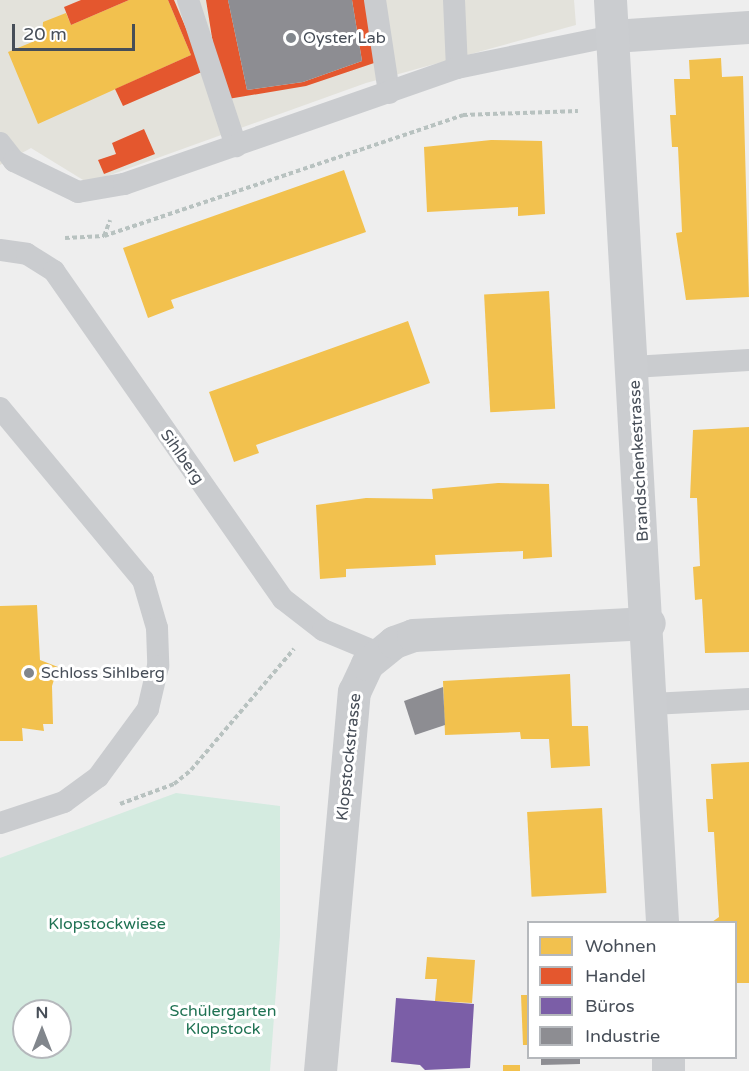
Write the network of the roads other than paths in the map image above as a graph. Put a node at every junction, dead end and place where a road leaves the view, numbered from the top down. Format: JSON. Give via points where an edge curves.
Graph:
{"nodes":[{"id":1,"x":188,"y":0,"type":"edge"},
{"id":2,"x":375,"y":0,"type":"edge"},
{"id":3,"x":454,"y":0,"type":"edge"},
{"id":4,"x":610,"y":0,"type":"edge"},
{"id":5,"x":749,"y":27,"type":"edge"},
{"id":6,"x":613,"y":36,"type":"junction"},
{"id":7,"x":457,"y":69,"type":"junction"},
{"id":8,"x":389,"y":93,"type":"junction"},
{"id":9,"x":0,"y":143,"type":"edge"},
{"id":10,"x":236,"y":146,"type":"junction"},
{"id":11,"x":0,"y":250,"type":"edge"},
{"id":12,"x":749,"y":360,"type":"edge"},
{"id":13,"x":633,"y":367,"type":"junction"},
{"id":14,"x":0,"y":408,"type":"edge"},
{"id":15,"x":649,"y":622,"type":"junction"},
{"id":16,"x":378,"y":653,"type":"junction"},
{"id":17,"x":749,"y":699,"type":"edge"},
{"id":18,"x":652,"y":704,"type":"junction"},
{"id":19,"x":0,"y":823,"type":"edge"},
{"id":20,"x":662,"y":921,"type":"edge"},
{"id":21,"x":320,"y":1071,"type":"edge"}],
"edges":[{"from":1,"to":10,"type":"lane"},
{"from":2,"to":8,"type":"lane"},
{"from":3,"to":7,"type":"lane"},
{"from":4,"to":6,"type":"street","name":"Brandschenkestrasse"},
{"from":5,"to":6,"type":"street"},
{"from":6,"to":7,"type":"lane"},
{"from":6,"to":13,"type":"street","name":"Brandschenkestrasse"},
{"from":7,"to":8,"type":"lane"},
{"from":8,"to":10,"type":"lane"},
{"from":9,"to":10,"type":"lane","via":[[14,161],[78,192],[124,184]]},
{"from":11,"to":16,"type":"lane","name":"Sihlberg","via":[[27,254],[54,271],[283,599],[323,630]]},
{"from":12,"to":13,"type":"lane"},
{"from":13,"to":15,"type":"street","name":"Brandschenkestrasse"},
{"from":14,"to":19,"type":"lane","via":[[143,580],[157,628],[158,666],[147,709],[98,777],[64,802]]},
{"from":15,"to":16,"type":"street","via":[[413,635]]},
{"from":15,"to":18,"type":"street","name":"Brandschenkestrasse"},
{"from":16,"to":21,"type":"street","name":"Klopstockstrasse","via":[[354,692]]},
{"from":17,"to":18,"type":"lane"},
{"from":18,"to":20,"type":"street","name":"Brandschenkestrasse"}]}
